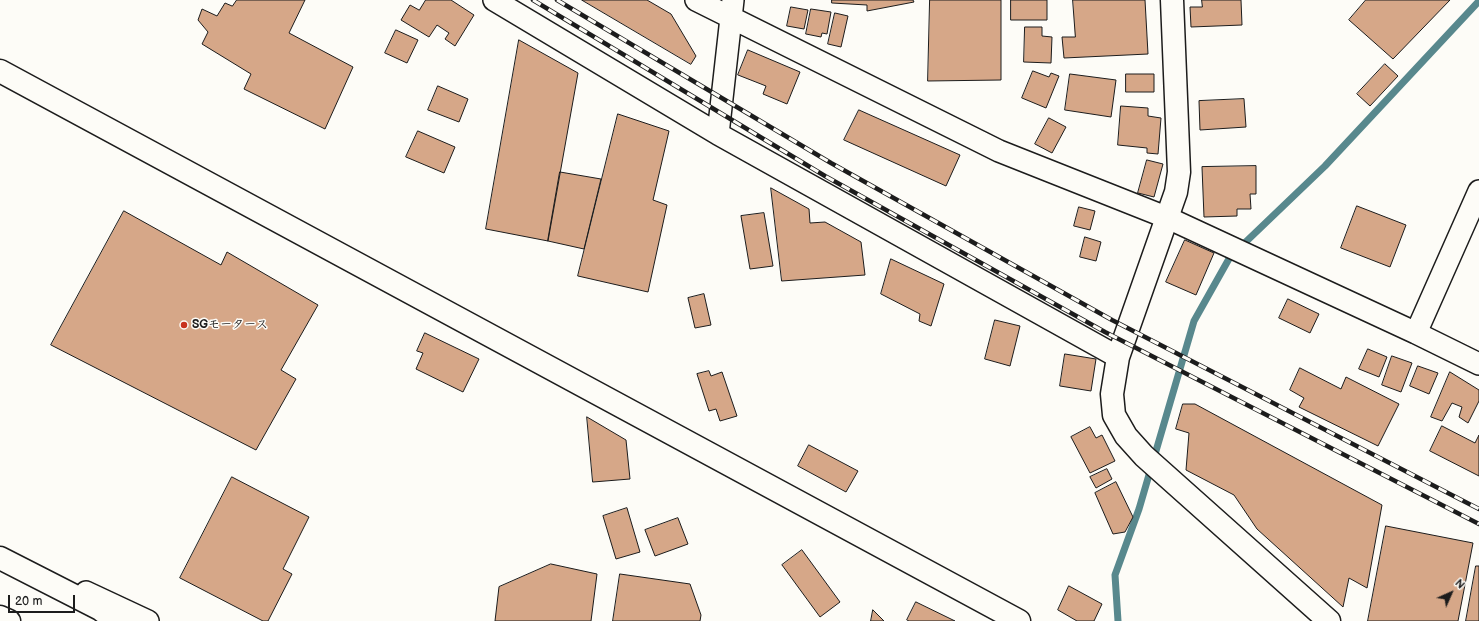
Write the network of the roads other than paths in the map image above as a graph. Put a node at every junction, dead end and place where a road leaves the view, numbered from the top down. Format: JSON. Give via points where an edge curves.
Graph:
{"nodes":[{"id":1,"x":494,"y":0,"type":"edge"},
{"id":2,"x":696,"y":0,"type":"edge"},
{"id":3,"x":1172,"y":0,"type":"edge"},
{"id":4,"x":732,"y":9,"type":"edge"},
{"id":5,"x":0,"y":71,"type":"edge"},
{"id":6,"x":718,"y":134,"type":"junction"},
{"id":7,"x":1479,"y":191,"type":"edge"},
{"id":8,"x":1168,"y":218,"type":"junction"},
{"id":9,"x":1416,"y":333,"type":"junction"},
{"id":10,"x":1118,"y":357,"type":"junction"},
{"id":11,"x":1479,"y":364,"type":"edge"},
{"id":12,"x":0,"y":551,"type":"edge"},
{"id":13,"x":0,"y":558,"type":"edge"},
{"id":14,"x":0,"y":573,"type":"edge"},
{"id":15,"x":0,"y":617,"type":"edge"},
{"id":16,"x":9,"y":621,"type":"edge"},
{"id":17,"x":102,"y":621,"type":"edge"},
{"id":18,"x":116,"y":621,"type":"edge"},
{"id":19,"x":148,"y":621,"type":"edge"},
{"id":20,"x":1019,"y":621,"type":"edge"},
{"id":21,"x":1329,"y":621,"type":"edge"}],
"edges":[{"from":1,"to":6,"type":"street"},
{"from":2,"to":4,"type":"street"},
{"from":3,"to":8,"type":"main road","via":[[1179,172]]},
{"from":4,"to":6,"type":"street"},
{"from":4,"to":8,"type":"street","via":[[999,151]]},
{"from":5,"to":20,"type":"main road"},
{"from":6,"to":10,"type":"street"},
{"from":7,"to":9,"type":"street"},
{"from":8,"to":9,"type":"street"},
{"from":8,"to":10,"type":"main road"},
{"from":9,"to":11,"type":"street"},
{"from":10,"to":21,"type":"main road","via":[[1112,394],[1114,415],[1126,436]]},
{"from":12,"to":19,"type":"street"},
{"from":13,"to":18,"type":"main road","via":[[100,609]]},
{"from":14,"to":17,"type":"main road"},
{"from":15,"to":16,"type":"main road"}]}
